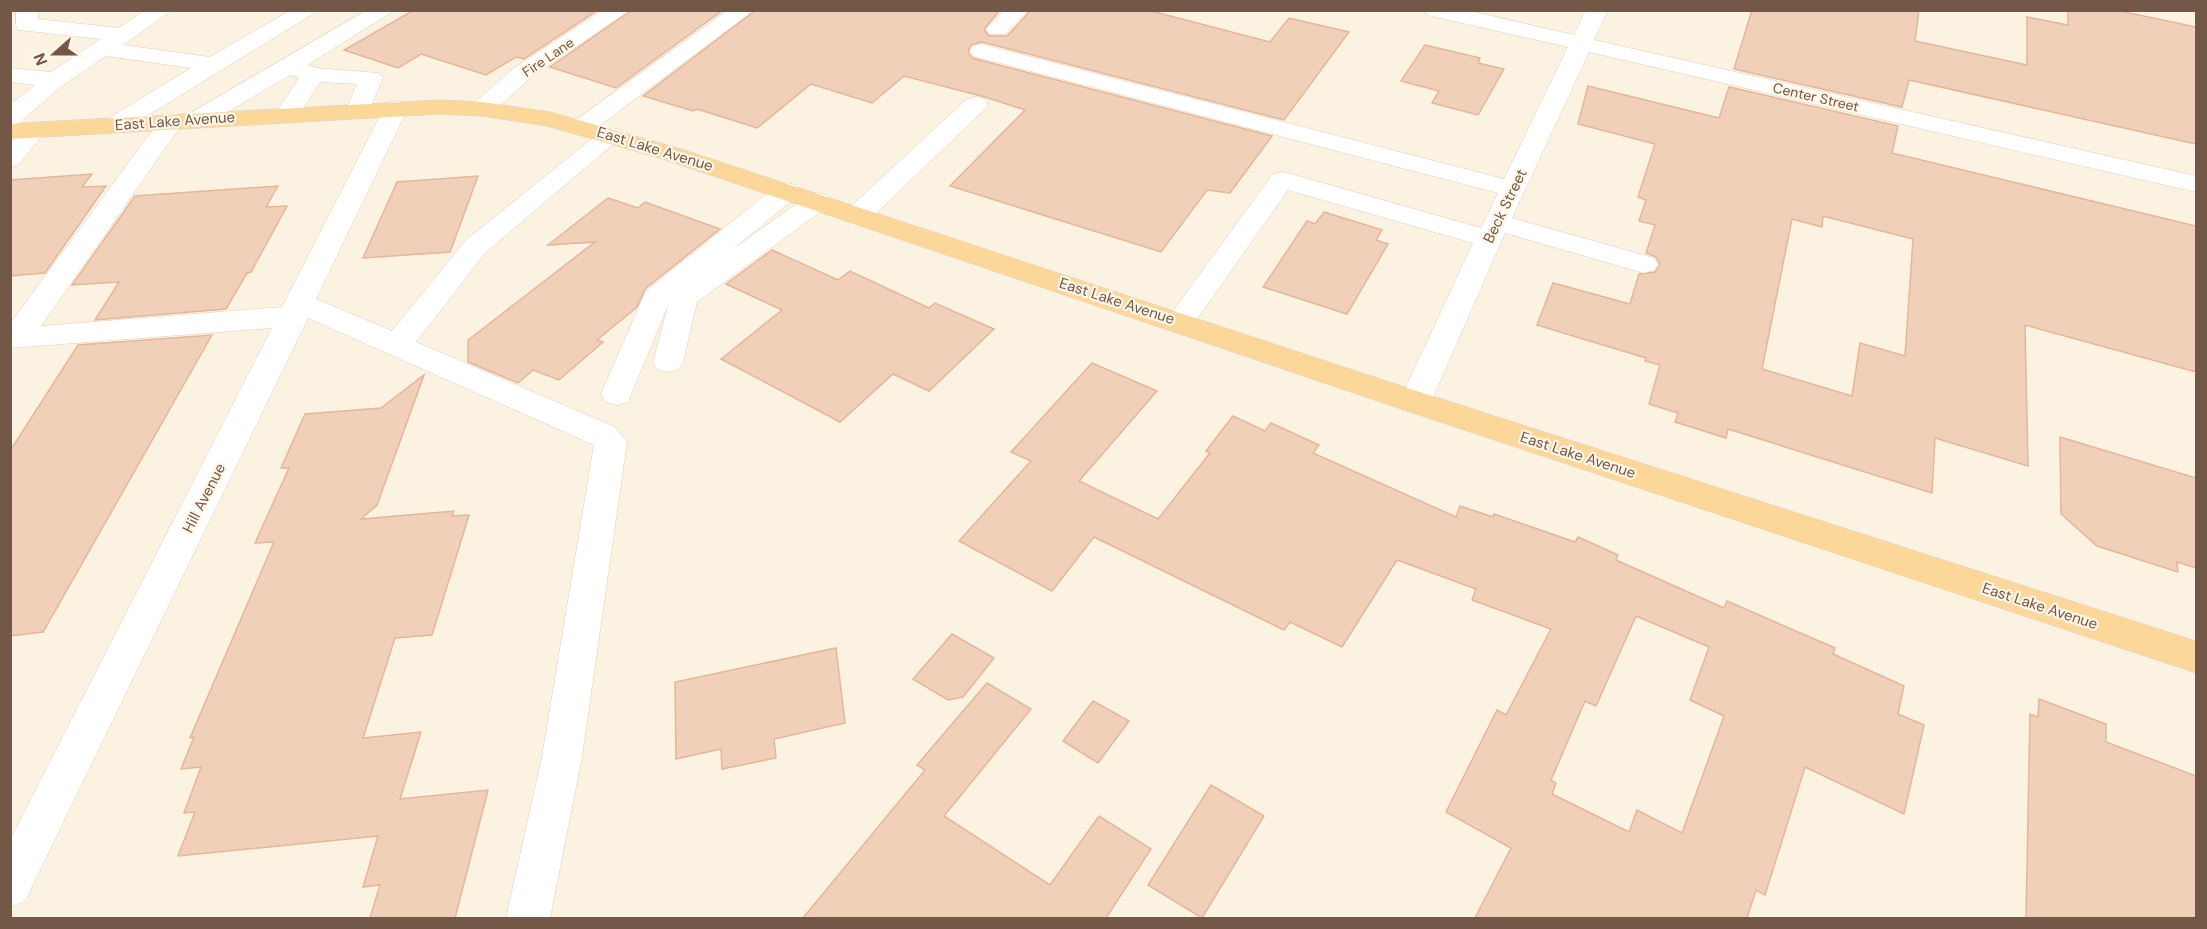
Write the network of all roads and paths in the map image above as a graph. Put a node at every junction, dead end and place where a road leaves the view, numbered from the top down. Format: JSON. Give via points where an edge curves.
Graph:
{"nodes":[{"id":1,"x":27,"y":10,"type":"edge"},
{"id":2,"x":161,"y":10,"type":"edge"},
{"id":3,"x":308,"y":10,"type":"edge"},
{"id":4,"x":384,"y":10,"type":"edge"},
{"id":5,"x":619,"y":10,"type":"edge"},
{"id":6,"x":743,"y":10,"type":"edge"},
{"id":7,"x":1018,"y":10,"type":"edge"},
{"id":8,"x":1435,"y":10,"type":"edge"},
{"id":9,"x":1597,"y":10,"type":"edge"},
{"id":10,"x":998,"y":28,"type":"dead end"},
{"id":11,"x":123,"y":35,"type":"junction"},
{"id":12,"x":1582,"y":44,"type":"junction"},
{"id":13,"x":102,"y":49,"type":"junction"},
{"id":14,"x":981,"y":51,"type":"dead end"},
{"id":15,"x":214,"y":64,"type":"junction"},
{"id":16,"x":288,"y":66,"type":"junction"},
{"id":17,"x":10,"y":75,"type":"edge"},
{"id":18,"x":313,"y":75,"type":"junction"},
{"id":19,"x":55,"y":80,"type":"junction"},
{"id":20,"x":976,"y":104,"type":"dead end"},
{"id":21,"x":396,"y":108,"type":"junction"},
{"id":22,"x":482,"y":109,"type":"junction"},
{"id":23,"x":358,"y":110,"type":"junction"},
{"id":24,"x":287,"y":114,"type":"junction"},
{"id":25,"x":184,"y":121,"type":"junction"},
{"id":26,"x":115,"y":125,"type":"junction"},
{"id":27,"x":18,"y":127,"type":"edge"},
{"id":28,"x":582,"y":127,"type":"junction"},
{"id":29,"x":612,"y":135,"type":"junction"},
{"id":30,"x":10,"y":159,"type":"edge"},
{"id":31,"x":2196,"y":184,"type":"edge"},
{"id":32,"x":1513,"y":189,"type":"junction"},
{"id":33,"x":787,"y":191,"type":"junction"},
{"id":34,"x":818,"y":201,"type":"junction"},
{"id":35,"x":858,"y":215,"type":"junction"},
{"id":36,"x":1493,"y":230,"type":"junction"},
{"id":37,"x":1644,"y":264,"type":"dead end"},
{"id":38,"x":298,"y":310,"type":"junction"},
{"id":39,"x":1180,"y":322,"type":"junction"},
{"id":40,"x":14,"y":338,"type":"edge"},
{"id":41,"x":397,"y":345,"type":"junction"},
{"id":42,"x":668,"y":362,"type":"dead end"},
{"id":43,"x":618,"y":394,"type":"dead end"},
{"id":44,"x":1415,"y":402,"type":"junction"},
{"id":45,"x":2196,"y":657,"type":"edge"},
{"id":46,"x":10,"y":886,"type":"edge"},
{"id":47,"x":528,"y":918,"type":"edge"}],
"edges":[{"from":1,"to":11,"type":"street","via":[[27,25]]},
{"from":2,"to":11,"type":"street"},
{"from":3,"to":15,"type":"street"},
{"from":4,"to":16,"type":"street"},
{"from":5,"to":22,"type":"street","name":"Fire Lane","via":[[522,73]]},
{"from":6,"to":28,"type":"street"},
{"from":7,"to":10,"type":"street"},
{"from":8,"to":12,"type":"street","name":"Center Street"},
{"from":9,"to":12,"type":"street","name":"Beck Street"},
{"from":11,"to":13,"type":"street"},
{"from":12,"to":31,"type":"street","name":"Center Street"},
{"from":12,"to":32,"type":"street","name":"Beck Street"},
{"from":13,"to":15,"type":"street"},
{"from":13,"to":19,"type":"street"},
{"from":14,"to":32,"type":"street"},
{"from":15,"to":26,"type":"street"},
{"from":16,"to":18,"type":"street"},
{"from":16,"to":25,"type":"street"},
{"from":17,"to":19,"type":"street"},
{"from":18,"to":23,"type":"street","via":[[371,78]]},
{"from":18,"to":24,"type":"street"},
{"from":19,"to":27,"type":"street"},
{"from":20,"to":35,"type":"street"},
{"from":21,"to":22,"type":"main road","name":"East Lake Avenue"},
{"from":21,"to":23,"type":"main road","name":"East Lake Avenue"},
{"from":21,"to":38,"type":"street","name":"Hill Avenue"},
{"from":22,"to":28,"type":"main road","name":"East Lake Avenue"},
{"from":23,"to":24,"type":"main road","name":"East Lake Avenue"},
{"from":24,"to":25,"type":"main road","name":"East Lake Avenue"},
{"from":25,"to":26,"type":"main road","name":"East Lake Avenue"},
{"from":25,"to":40,"type":"street"},
{"from":26,"to":27,"type":"main road","name":"East Lake Avenue"},
{"from":27,"to":30,"type":"street"},
{"from":28,"to":29,"type":"main road","name":"East Lake Avenue"},
{"from":29,"to":33,"type":"main road","name":"East Lake Avenue"},
{"from":29,"to":41,"type":"street","via":[[476,246]]},
{"from":32,"to":36,"type":"street","name":"Beck Street"},
{"from":33,"to":34,"type":"main road","name":"East Lake Avenue"},
{"from":33,"to":43,"type":"street","via":[[656,298]]},
{"from":34,"to":35,"type":"main road","name":"East Lake Avenue"},
{"from":34,"to":42,"type":"street","via":[[684,298]]},
{"from":35,"to":39,"type":"main road","name":"East Lake Avenue"},
{"from":36,"to":37,"type":"street"},
{"from":36,"to":39,"type":"street","via":[[1282,180]]},
{"from":36,"to":44,"type":"street","name":"Beck Street"},
{"from":38,"to":40,"type":"street"},
{"from":38,"to":41,"type":"street"},
{"from":38,"to":46,"type":"street","name":"Hill Avenue"},
{"from":39,"to":44,"type":"main road","name":"East Lake Avenue"},
{"from":41,"to":47,"type":"street","via":[[604,435],[611,442],[562,757]]},
{"from":44,"to":45,"type":"main road","name":"East Lake Avenue"}]}
